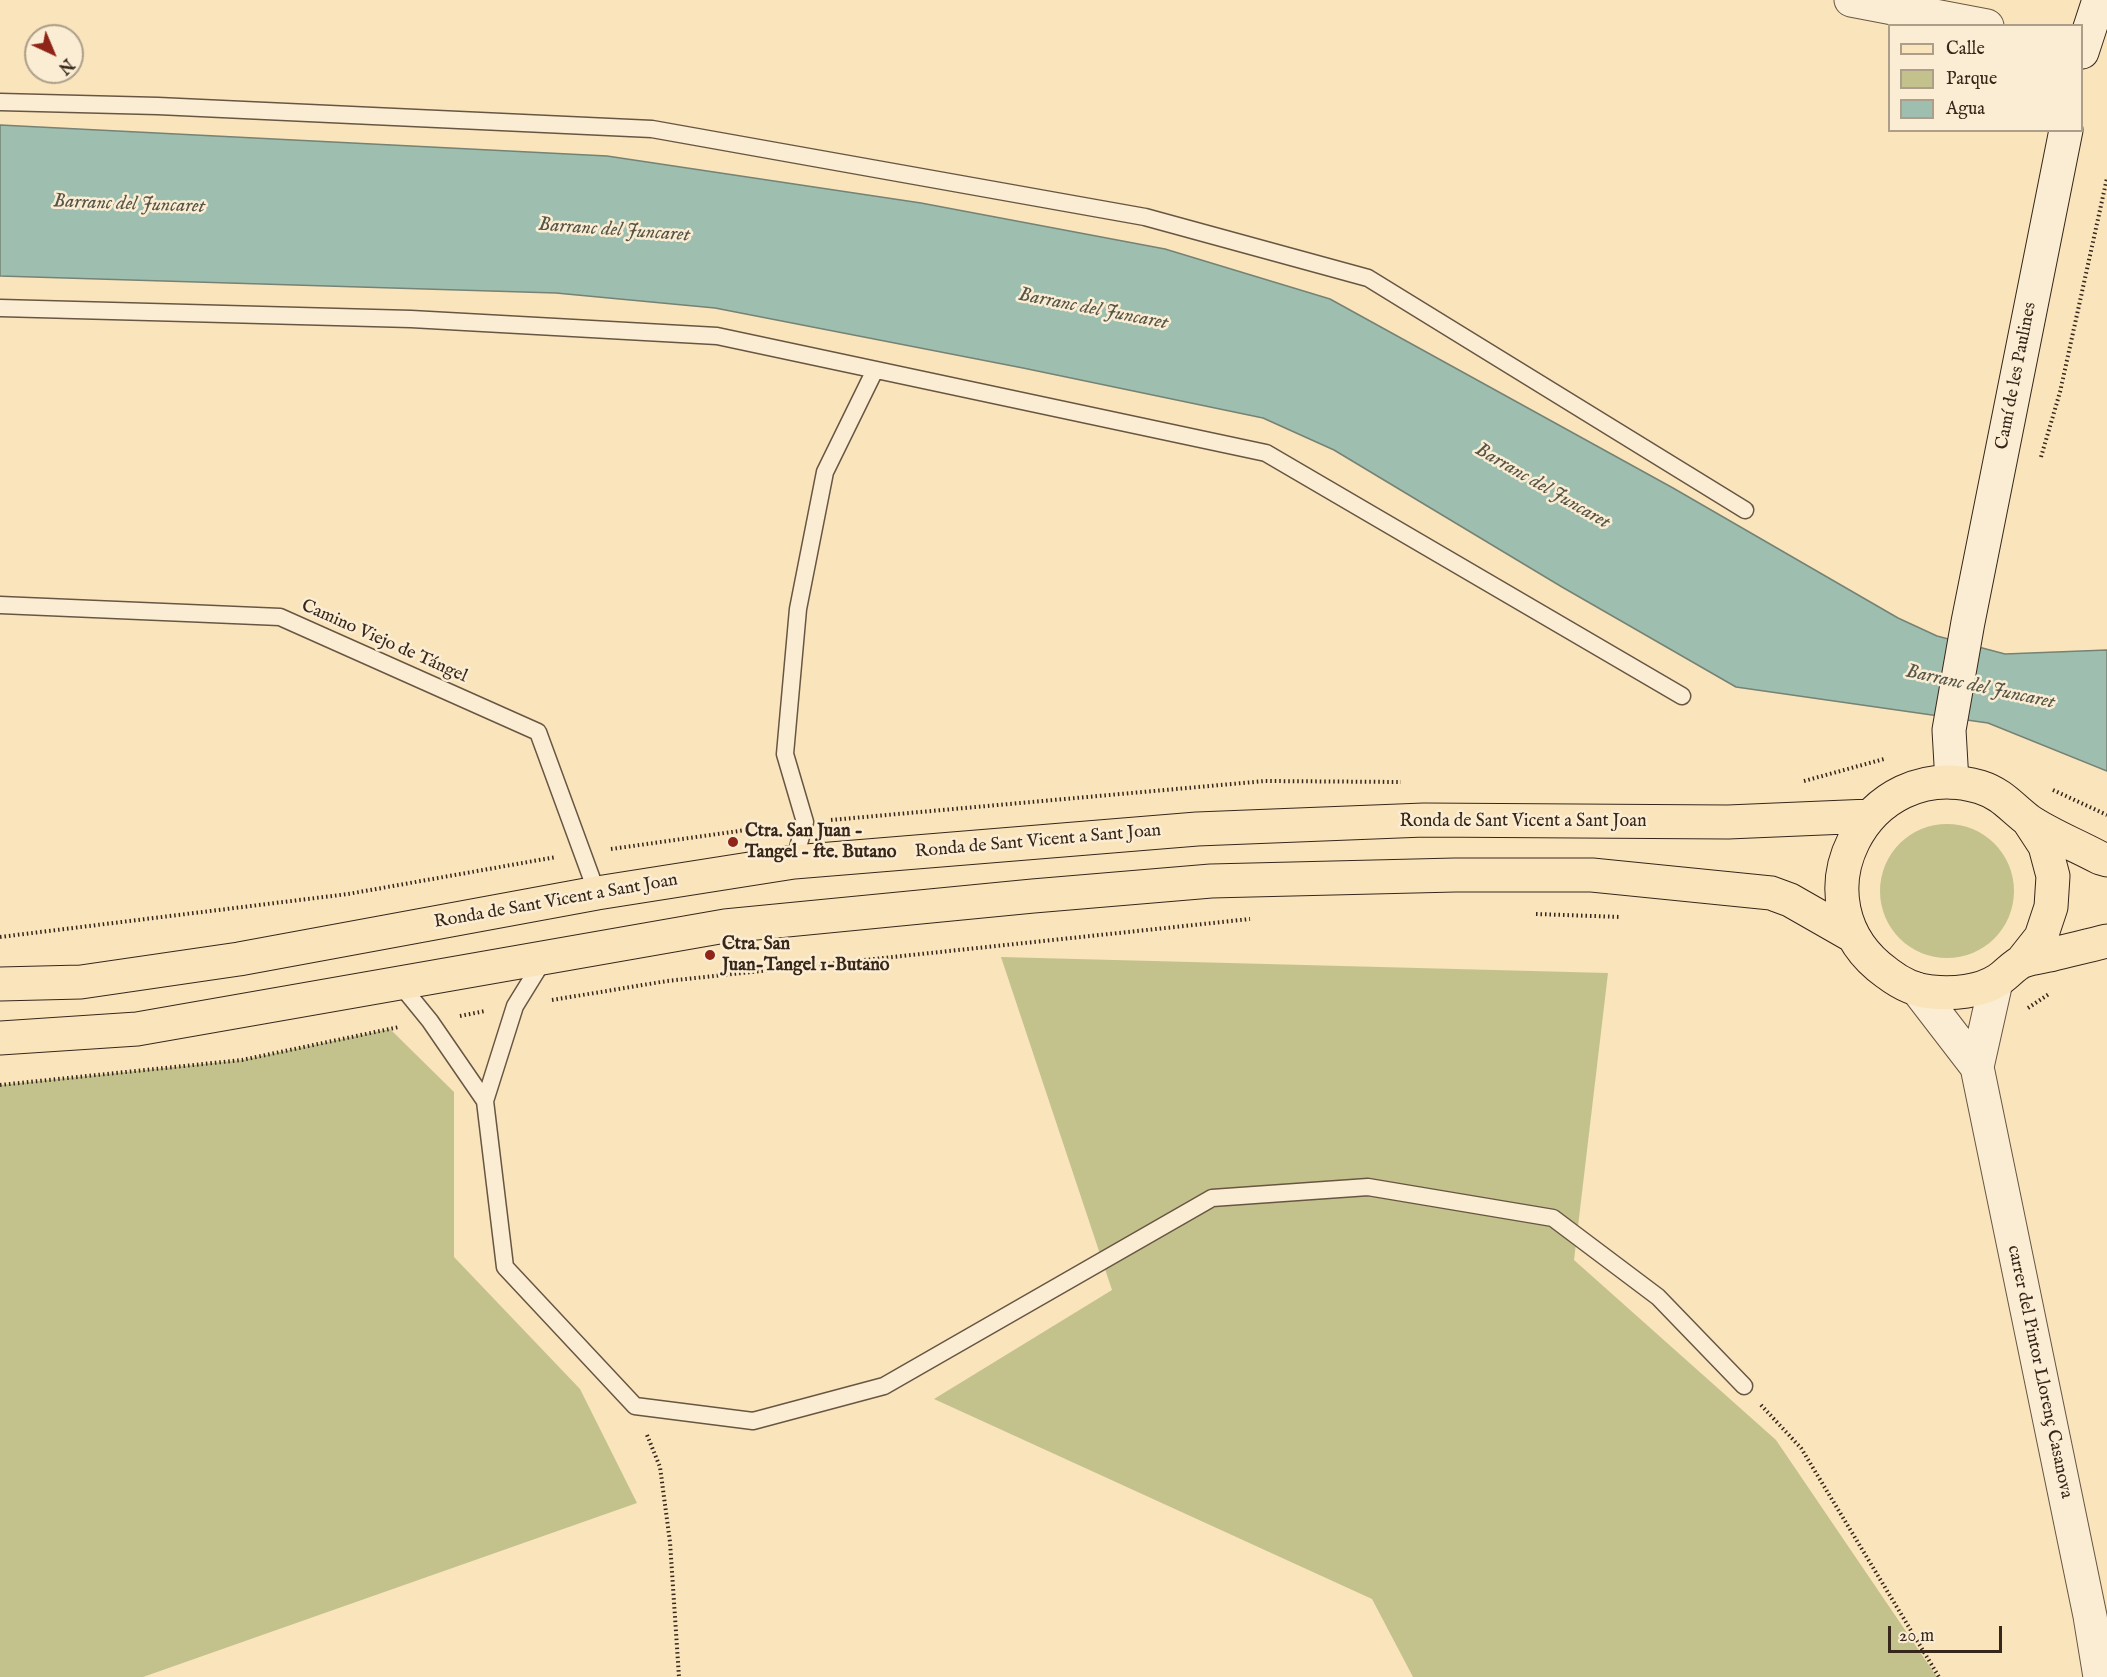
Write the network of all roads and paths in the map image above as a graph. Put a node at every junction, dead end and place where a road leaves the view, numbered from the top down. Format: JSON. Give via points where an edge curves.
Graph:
{"nodes":[{"id":1,"x":1851,"y":0,"type":"edge"},
{"id":2,"x":2099,"y":0,"type":"edge"},
{"id":3,"x":1977,"y":24,"type":"edge"},
{"id":4,"x":2083,"y":43,"type":"edge"},
{"id":5,"x":0,"y":102,"type":"edge"},
{"id":6,"x":2066,"y":132,"type":"edge"},
{"id":7,"x":2107,"y":178,"type":"edge"},
{"id":8,"x":0,"y":308,"type":"edge"},
{"id":9,"x":875,"y":370,"type":"junction"},
{"id":10,"x":2038,"y":465,"type":"dead end"},
{"id":11,"x":1745,"y":510,"type":"dead end"},
{"id":12,"x":0,"y":605,"type":"edge"},
{"id":13,"x":1682,"y":696,"type":"dead end"},
{"id":14,"x":1952,"y":782,"type":"junction"},
{"id":15,"x":1870,"y":816,"type":"junction"},
{"id":16,"x":2028,"y":820,"type":"junction"},
{"id":17,"x":2107,"y":860,"type":"edge"},
{"id":18,"x":794,"y":862,"type":"junction"},
{"id":19,"x":597,"y":893,"type":"junction"},
{"id":20,"x":1530,"y":914,"type":"dead end"},
{"id":21,"x":1623,"y":917,"type":"dead end"},
{"id":22,"x":1262,"y":918,"type":"dead end"},
{"id":23,"x":1853,"y":936,"type":"junction"},
{"id":24,"x":2107,"y":941,"type":"edge"},
{"id":25,"x":546,"y":956,"type":"junction"},
{"id":26,"x":2022,"y":961,"type":"junction"},
{"id":27,"x":1996,"y":982,"type":"junction"},
{"id":28,"x":399,"y":983,"type":"junction"},
{"id":29,"x":0,"y":984,"type":"edge"},
{"id":30,"x":1917,"y":989,"type":"junction"},
{"id":31,"x":2054,"y":990,"type":"dead end"},
{"id":32,"x":515,"y":1006,"type":"junction"},
{"id":33,"x":2024,"y":1018,"type":"dead end"},
{"id":34,"x":430,"y":1021,"type":"junction"},
{"id":35,"x":0,"y":1038,"type":"edge"},
{"id":36,"x":1977,"y":1067,"type":"junction"},
{"id":37,"x":0,"y":1086,"type":"edge"},
{"id":38,"x":484,"y":1101,"type":"junction"},
{"id":39,"x":1744,"y":1386,"type":"joint"},
{"id":40,"x":635,"y":1406,"type":"junction"},
{"id":41,"x":680,"y":1677,"type":"edge"},
{"id":42,"x":1939,"y":1677,"type":"edge"},
{"id":43,"x":2100,"y":1677,"type":"edge"}],
"edges":[{"from":1,"to":3,"type":"street"},
{"from":2,"to":4,"type":"street"},
{"from":5,"to":11,"type":"lane","via":[[170,106],[652,129],[1144,217],[1368,278]]},
{"from":6,"to":14,"type":"street","name":"Camí de les Paulines","via":[[1948,730]]},
{"from":7,"to":10,"type":"path","via":[[2060,392]]},
{"from":8,"to":9,"type":"lane","via":[[411,320],[717,336]]},
{"from":9,"to":13,"type":"lane","via":[[1266,453]]},
{"from":9,"to":18,"type":"lane","via":[[825,472],[798,609],[784,754],[805,822]]},
{"from":12,"to":19,"type":"lane","name":"Camino Viejo de Tángel","via":[[280,617],[538,732]]},
{"from":14,"to":15,"type":"main road","via":[[1922,785],[1894,796]]},
{"from":14,"to":16,"type":"main road","via":[[1981,787],[2007,800]]},
{"from":15,"to":18,"type":"main road","name":"Ronda de Sant Vicent a Sant Joan","via":[[1728,822],[1424,820],[1221,828]]},
{"from":15,"to":23,"type":"main road","via":[[1852,842],[1842,874],[1843,906]]},
{"from":16,"to":17,"type":"main road"},
{"from":16,"to":26,"type":"main road","via":[[2045,846],[2052,876],[2051,908],[2041,937]]},
{"from":18,"to":19,"type":"main road","name":"Ronda de Sant Vicent a Sant Joan"},
{"from":19,"to":29,"type":"main road","name":"Ronda de Sant Vicent a Sant Joan","via":[[239,959],[81,982]]},
{"from":20,"to":21,"type":"path"},
{"from":22,"to":32,"type":"path","via":[[667,981]]},
{"from":23,"to":25,"type":"main road","via":[[1771,893],[1592,875],[1455,875],[1211,881],[1033,896],[725,926]]},
{"from":23,"to":30,"type":"main road","via":[[1873,963]]},
{"from":24,"to":26,"type":"main road"},
{"from":25,"to":28,"type":"main road"},
{"from":25,"to":32,"type":"lane"},
{"from":26,"to":27,"type":"main road"},
{"from":27,"to":30,"type":"main road","via":[[1965,992]]},
{"from":27,"to":36,"type":"street"},
{"from":28,"to":34,"type":"lane"},
{"from":28,"to":35,"type":"main road","via":[[137,1029]]},
{"from":30,"to":36,"type":"street"},
{"from":31,"to":33,"type":"path","via":[[2028,1009]]},
{"from":32,"to":34,"type":"path"},
{"from":32,"to":38,"type":"lane"},
{"from":34,"to":37,"type":"path","via":[[242,1060]]},
{"from":34,"to":38,"type":"lane"},
{"from":36,"to":43,"type":"street","name":"carrer del Pintor Llorenç Casanova"},
{"from":38,"to":40,"type":"lane","via":[[504,1267]]},
{"from":39,"to":40,"type":"lane","via":[[1658,1297],[1553,1218],[1368,1187],[1212,1198],[884,1386],[753,1421]]},
{"from":39,"to":42,"type":"path","via":[[1801,1449]]},
{"from":40,"to":41,"type":"path","via":[[660,1467]]}]}
